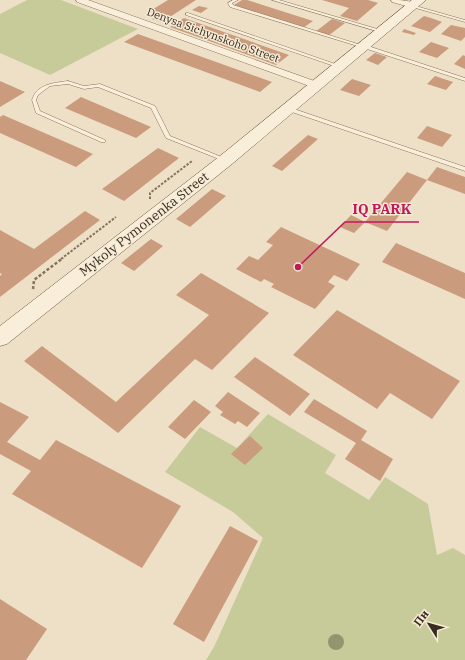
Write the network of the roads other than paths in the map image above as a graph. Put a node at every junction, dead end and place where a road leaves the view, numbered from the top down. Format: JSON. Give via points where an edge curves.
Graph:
{"nodes":[{"id":1,"x":80,"y":0,"type":"edge"},
{"id":2,"x":236,"y":0,"type":"edge"},
{"id":3,"x":274,"y":0,"type":"edge"},
{"id":4,"x":395,"y":0,"type":"edge"},
{"id":5,"x":415,"y":4,"type":"edge"},
{"id":6,"x":187,"y":14,"type":"dead end"},
{"id":7,"x":465,"y":20,"type":"edge"},
{"id":8,"x":382,"y":31,"type":"junction"},
{"id":9,"x":363,"y":47,"type":"junction"},
{"id":10,"x":339,"y":66,"type":"junction"},
{"id":11,"x":465,"y":80,"type":"edge"},
{"id":12,"x":316,"y":85,"type":"junction"},
{"id":13,"x":288,"y":109,"type":"junction"},
{"id":14,"x":104,"y":141,"type":"dead end"},
{"id":15,"x":226,"y":160,"type":"junction"},
{"id":16,"x":465,"y":169,"type":"edge"},
{"id":17,"x":0,"y":338,"type":"edge"}],
"edges":[{"from":1,"to":12,"type":"street","name":"Denysa Sichynskoho Street"},
{"from":2,"to":9,"type":"lane","via":[[230,4],[231,6]]},
{"from":3,"to":8,"type":"lane"},
{"from":4,"to":5,"type":"street"},
{"from":5,"to":7,"type":"lane"},
{"from":5,"to":8,"type":"street","name":"Mykoly Pymonenka Street"},
{"from":6,"to":10,"type":"lane"},
{"from":8,"to":9,"type":"street","name":"Mykoly Pymonenka Street"},
{"from":9,"to":10,"type":"street","name":"Mykoly Pymonenka Street"},
{"from":9,"to":11,"type":"lane"},
{"from":10,"to":12,"type":"street","name":"Mykoly Pymonenka Street"},
{"from":12,"to":13,"type":"street","name":"Mykoly Pymonenka Street"},
{"from":13,"to":15,"type":"street","name":"Mykoly Pymonenka Street"},
{"from":13,"to":16,"type":"lane"},
{"from":14,"to":15,"type":"lane","via":[[38,112],[34,100],[36,94],[45,87],[58,83],[68,82],[84,88],[98,85],[153,107],[168,137]]},
{"from":15,"to":17,"type":"street","name":"Mykoly Pymonenka Street"}]}
